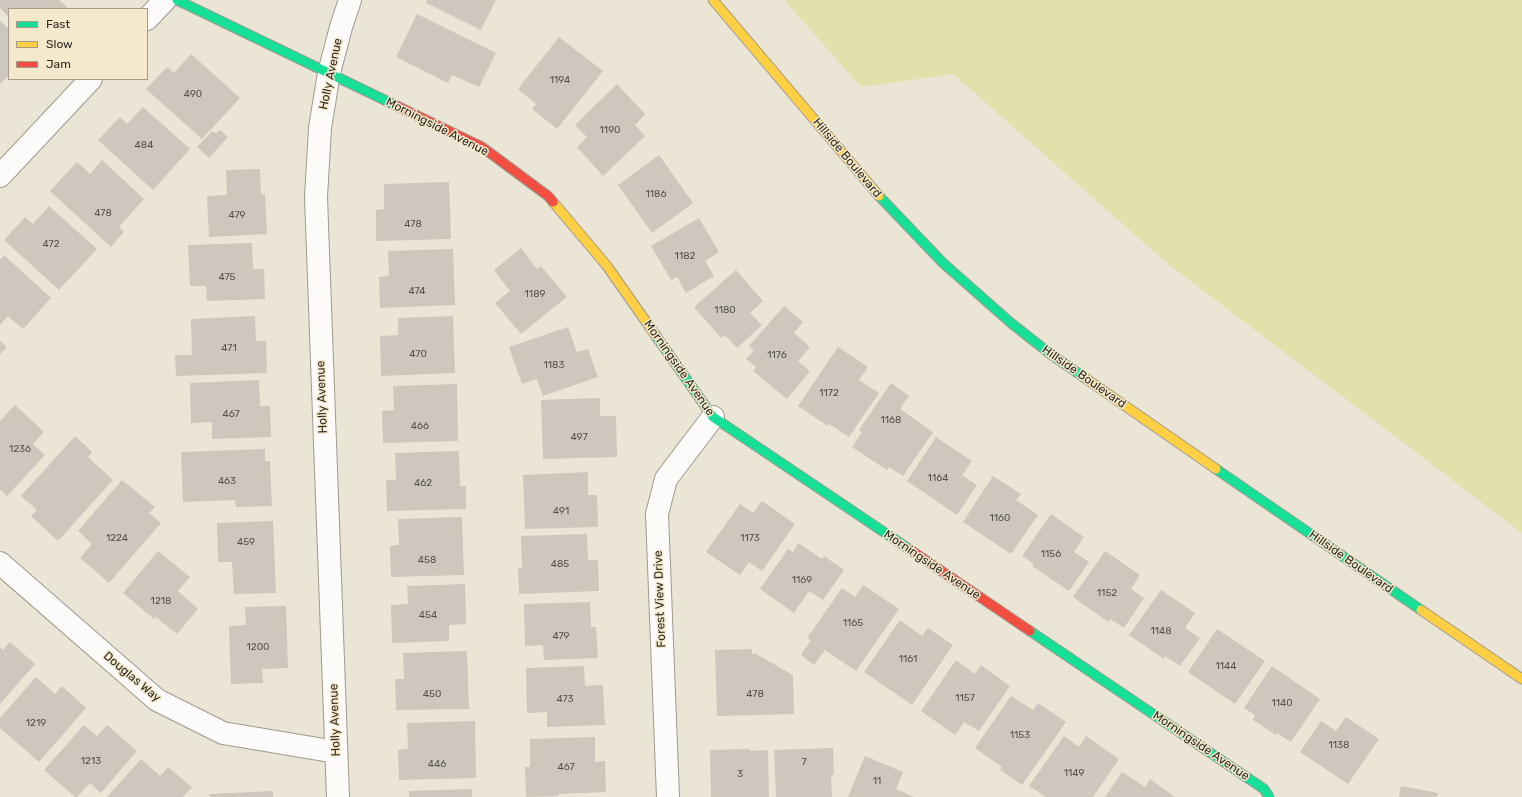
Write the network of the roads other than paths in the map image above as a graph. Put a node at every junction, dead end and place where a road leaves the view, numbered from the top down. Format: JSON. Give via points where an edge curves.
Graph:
{"nodes":[{"id":1,"x":165,"y":0,"type":"edge"},
{"id":2,"x":177,"y":0,"type":"edge"},
{"id":3,"x":350,"y":0,"type":"edge"},
{"id":4,"x":712,"y":0,"type":"edge"},
{"id":5,"x":148,"y":18,"type":"edge"},
{"id":6,"x":329,"y":73,"type":"junction"},
{"id":7,"x":90,"y":80,"type":"edge"},
{"id":8,"x":0,"y":176,"type":"edge"},
{"id":9,"x":713,"y":417,"type":"junction"},
{"id":10,"x":0,"y":563,"type":"edge"},
{"id":11,"x":1522,"y":679,"type":"edge"},
{"id":12,"x":336,"y":752,"type":"junction"},
{"id":13,"x":338,"y":797,"type":"edge"},
{"id":14,"x":668,"y":797,"type":"edge"},
{"id":15,"x":1269,"y":797,"type":"edge"}],
"edges":[{"from":1,"to":5,"type":"street"},
{"from":2,"to":6,"type":"street","name":"Morningside Avenue"},
{"from":3,"to":6,"type":"street","name":"Holly Avenue"},
{"from":4,"to":11,"type":"street","name":"Hillside Boulevard","via":[[884,202],[943,263],[1011,323],[1094,384]]},
{"from":6,"to":9,"type":"street","name":"Morningside Avenue","via":[[482,147],[548,196],[607,266]]},
{"from":6,"to":12,"type":"street","name":"Holly Avenue","via":[[320,128],[316,210]]},
{"from":7,"to":8,"type":"street"},
{"from":9,"to":14,"type":"street","name":"Forest View Drive","via":[[666,480],[657,514]]},
{"from":9,"to":15,"type":"street","name":"Morningside Avenue","via":[[1264,789]]},
{"from":10,"to":12,"type":"street","name":"Douglas Way","via":[[157,700],[223,734]]},
{"from":12,"to":13,"type":"street","name":"Holly Avenue"}]}
